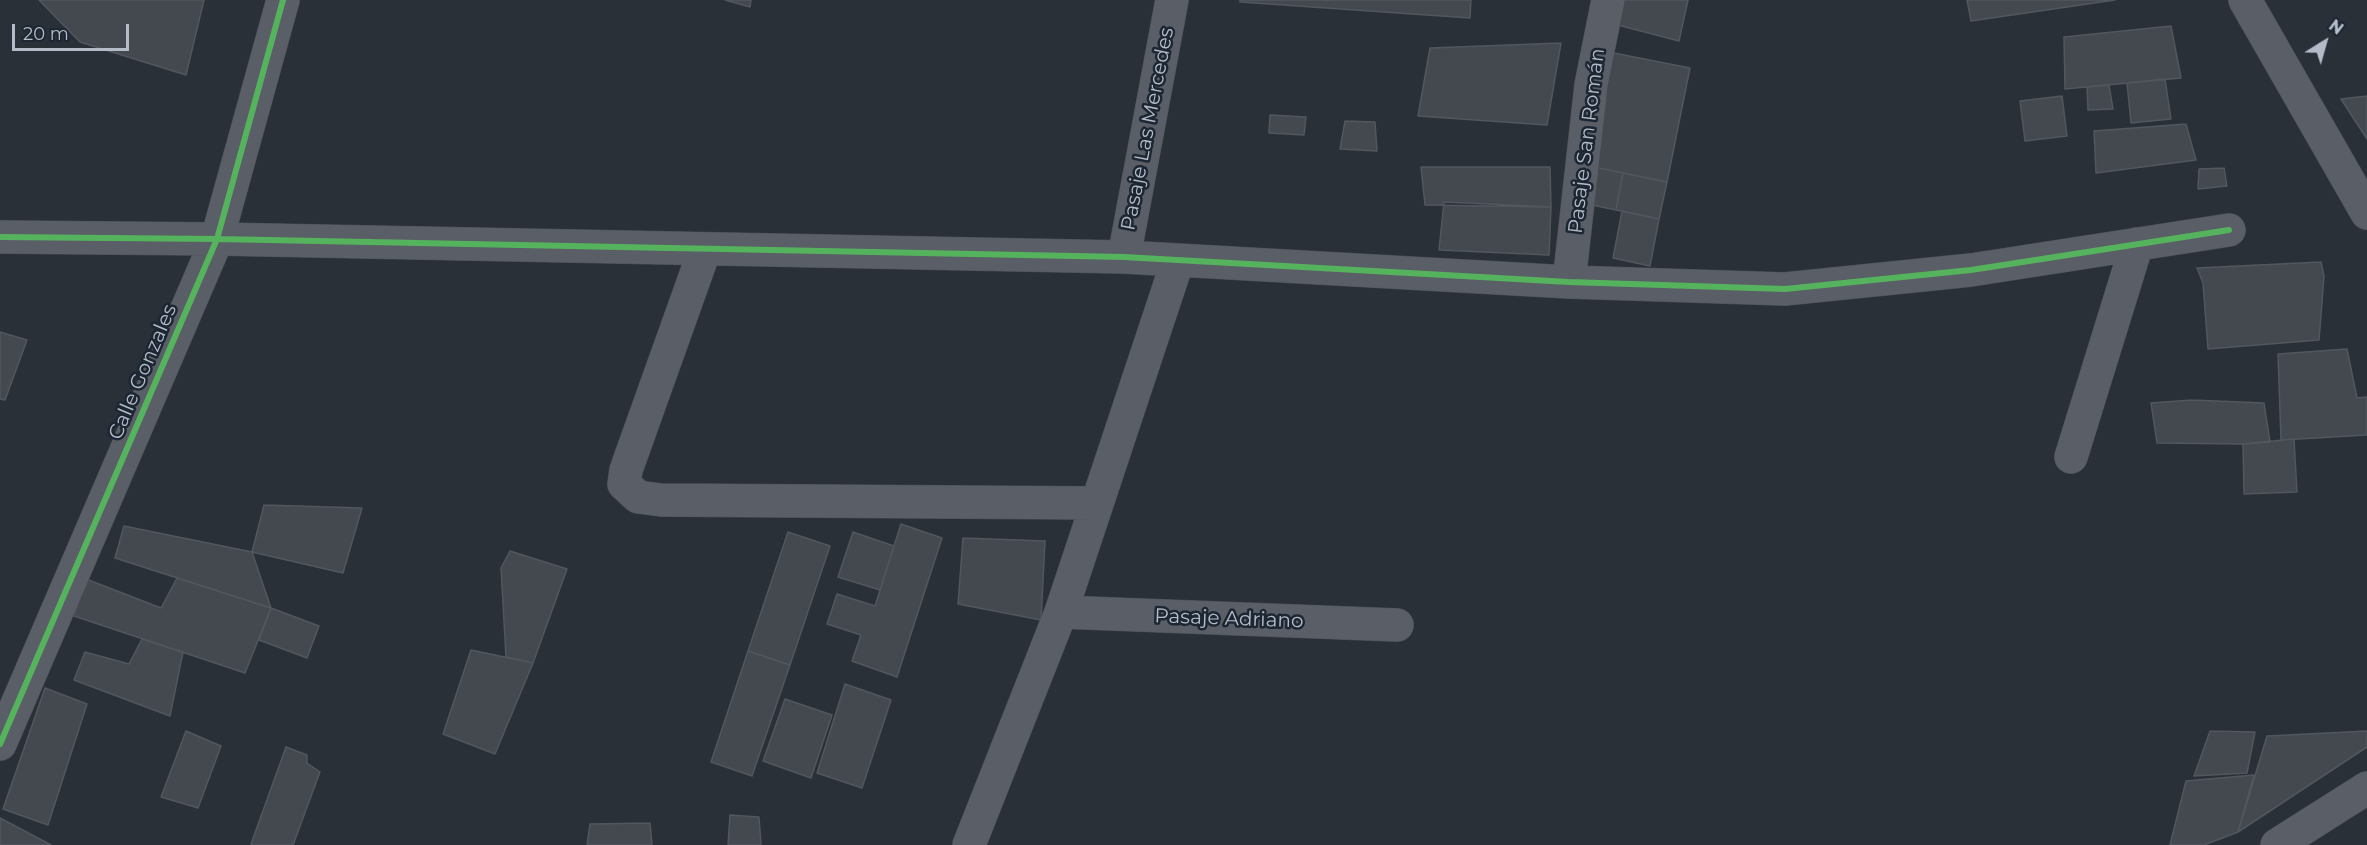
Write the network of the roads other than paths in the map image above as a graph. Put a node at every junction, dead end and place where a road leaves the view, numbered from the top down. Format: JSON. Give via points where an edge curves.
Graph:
{"nodes":[{"id":1,"x":283,"y":0,"type":"edge"},
{"id":2,"x":1172,"y":0,"type":"edge"},
{"id":3,"x":1608,"y":0,"type":"edge"},
{"id":4,"x":2245,"y":0,"type":"edge"},
{"id":5,"x":2367,"y":213,"type":"edge"},
{"id":6,"x":2229,"y":230,"type":"dead end"},
{"id":7,"x":0,"y":237,"type":"edge"},
{"id":8,"x":217,"y":239,"type":"junction"},
{"id":9,"x":2137,"y":244,"type":"junction"},
{"id":10,"x":705,"y":249,"type":"junction"},
{"id":11,"x":1124,"y":257,"type":"junction"},
{"id":12,"x":1178,"y":260,"type":"junction"},
{"id":13,"x":1569,"y":282,"type":"junction"},
{"id":14,"x":2071,"y":457,"type":"dead end"},
{"id":15,"x":1097,"y":502,"type":"junction"},
{"id":16,"x":1060,"y":612,"type":"junction"},
{"id":17,"x":1397,"y":625,"type":"dead end"},
{"id":18,"x":0,"y":744,"type":"edge"},
{"id":19,"x":2367,"y":788,"type":"edge"},
{"id":20,"x":969,"y":845,"type":"edge"},
{"id":21,"x":2277,"y":845,"type":"edge"}],
"edges":[{"from":1,"to":8,"type":"street","name":"Calle Gonzales"},
{"from":2,"to":11,"type":"street","name":"Pasaje Las Mercedes"},
{"from":3,"to":13,"type":"street","name":"Pasaje San Román","via":[[1591,85]]},
{"from":4,"to":5,"type":"street"},
{"from":6,"to":9,"type":"street"},
{"from":7,"to":8,"type":"street"},
{"from":8,"to":10,"type":"street"},
{"from":8,"to":18,"type":"street","name":"Calle Gonzales"},
{"from":9,"to":13,"type":"street","via":[[1971,270],[1785,290]]},
{"from":9,"to":14,"type":"street"},
{"from":10,"to":11,"type":"street"},
{"from":10,"to":15,"type":"street","via":[[626,470],[624,484],[638,497]]},
{"from":11,"to":12,"type":"street"},
{"from":12,"to":13,"type":"street"},
{"from":12,"to":15,"type":"street"},
{"from":15,"to":16,"type":"street"},
{"from":16,"to":17,"type":"street","name":"Pasaje Adriano"},
{"from":16,"to":20,"type":"street"},
{"from":19,"to":21,"type":"street"}]}
